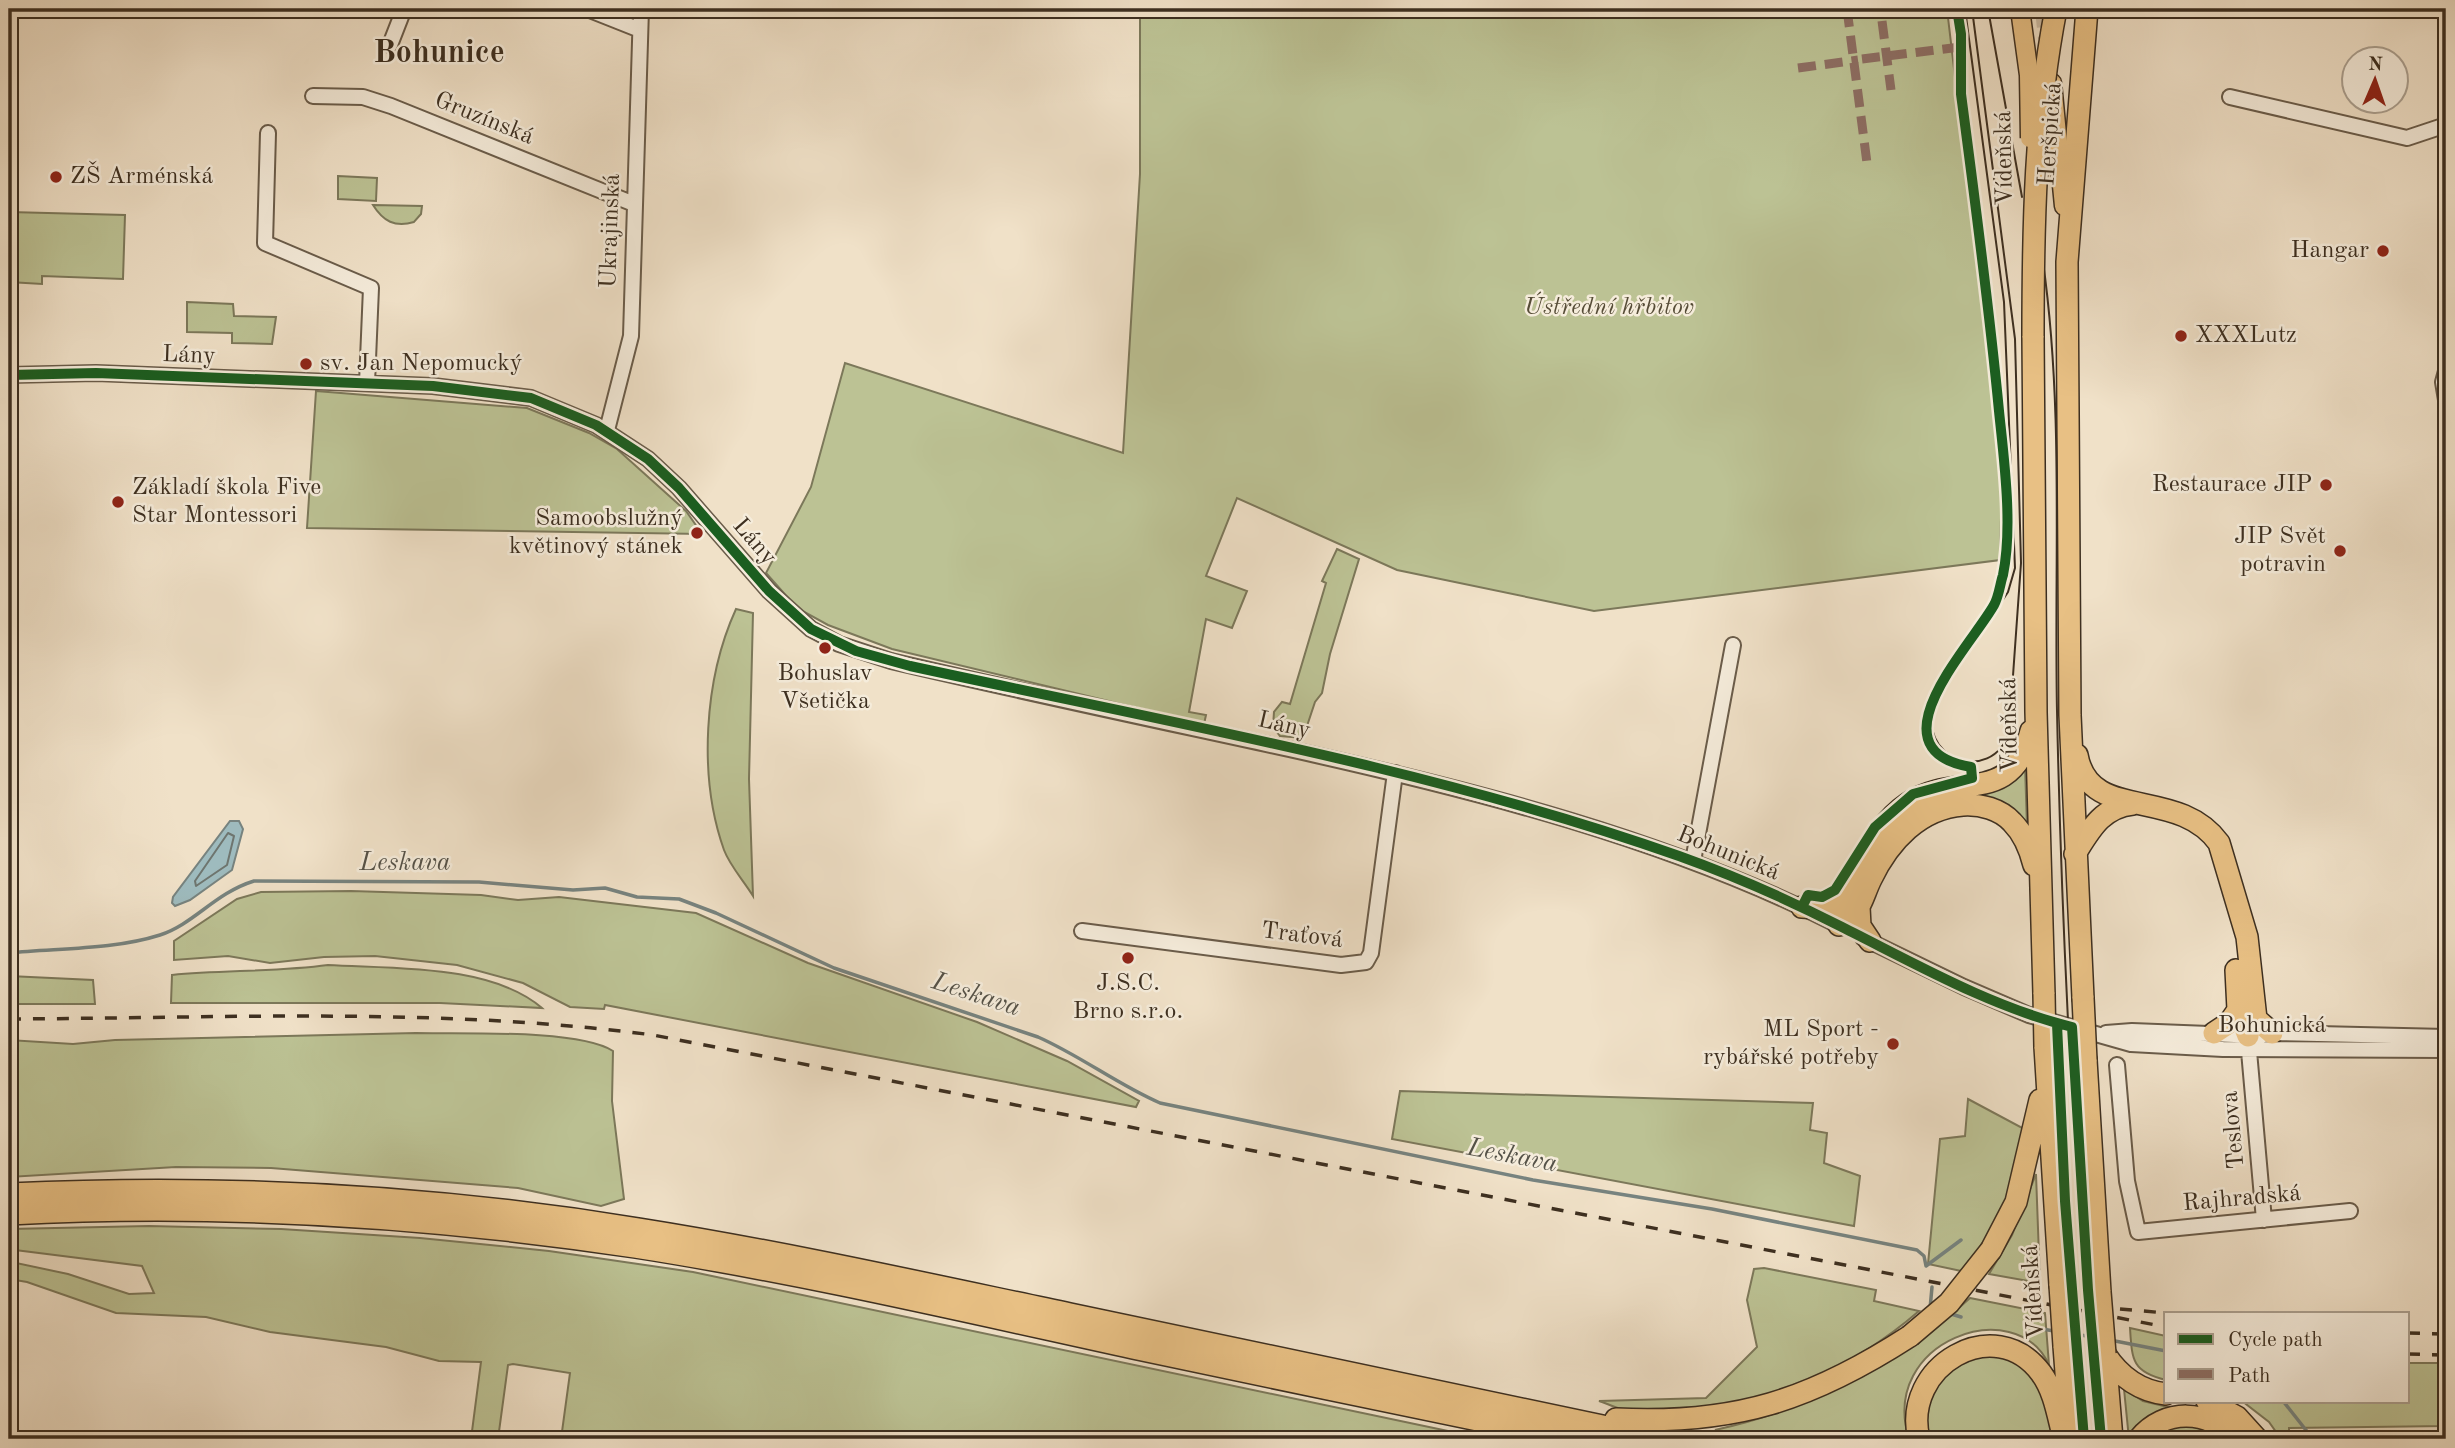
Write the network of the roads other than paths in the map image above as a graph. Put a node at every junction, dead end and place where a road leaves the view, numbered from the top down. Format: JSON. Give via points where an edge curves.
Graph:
{"nodes":[{"id":1,"x":404,"y":9,"type":"edge"},
{"id":2,"x":587,"y":9,"type":"edge"},
{"id":3,"x":641,"y":9,"type":"edge"},
{"id":4,"x":2020,"y":9,"type":"edge"},
{"id":5,"x":2056,"y":9,"type":"edge"},
{"id":6,"x":2087,"y":9,"type":"edge"},
{"id":7,"x":640,"y":30,"type":"junction"},
{"id":8,"x":390,"y":46,"type":"dead end"},
{"id":9,"x":2052,"y":83,"type":"dead end"},
{"id":10,"x":313,"y":96,"type":"dead end"},
{"id":11,"x":2230,"y":97,"type":"dead end"},
{"id":12,"x":2446,"y":125,"type":"edge"},
{"id":13,"x":268,"y":133,"type":"dead end"},
{"id":14,"x":634,"y":204,"type":"junction"},
{"id":15,"x":2033,"y":231,"type":"junction"},
{"id":16,"x":2067,"y":262,"type":"junction"},
{"id":17,"x":2446,"y":372,"type":"edge"},
{"id":18,"x":9,"y":375,"type":"edge"},
{"id":19,"x":367,"y":383,"type":"junction"},
{"id":20,"x":2446,"y":400,"type":"edge"},
{"id":21,"x":607,"y":430,"type":"junction"},
{"id":22,"x":1733,"y":645,"type":"dead end"},
{"id":23,"x":2036,"y":712,"type":"junction"},
{"id":24,"x":2070,"y":715,"type":"junction"},
{"id":25,"x":1395,"y":773,"type":"junction"},
{"id":26,"x":1475,"y":793,"type":"joint"},
{"id":27,"x":2135,"y":803,"type":"junction"},
{"id":28,"x":2076,"y":854,"type":"junction"},
{"id":29,"x":1692,"y":861,"type":"junction"},
{"id":30,"x":1839,"y":899,"type":"junction"},
{"id":31,"x":2041,"y":902,"type":"junction"},
{"id":32,"x":1802,"y":907,"type":"junction"},
{"id":33,"x":1860,"y":907,"type":"junction"},
{"id":34,"x":1839,"y":925,"type":"junction"},
{"id":35,"x":1082,"y":931,"type":"dead end"},
{"id":36,"x":1870,"y":941,"type":"junction"},
{"id":37,"x":2246,"y":1009,"type":"junction"},
{"id":38,"x":2214,"y":1033,"type":"junction"},
{"id":39,"x":2272,"y":1033,"type":"junction"},
{"id":40,"x":2100,"y":1034,"type":"junction"},
{"id":41,"x":2446,"y":1037,"type":"edge"},
{"id":42,"x":2248,"y":1041,"type":"junction"},
{"id":43,"x":2446,"y":1050,"type":"edge"},
{"id":44,"x":2045,"y":1053,"type":"junction"},
{"id":45,"x":2117,"y":1065,"type":"dead end"},
{"id":46,"x":9,"y":1194,"type":"edge"},
{"id":47,"x":2350,"y":1212,"type":"dead end"},
{"id":48,"x":9,"y":1213,"type":"edge"},
{"id":49,"x":2264,"y":1220,"type":"junction"},
{"id":50,"x":2105,"y":1354,"type":"junction"},
{"id":51,"x":2164,"y":1393,"type":"edge"},
{"id":52,"x":2209,"y":1402,"type":"edge"},
{"id":53,"x":1542,"y":1428,"type":"edge"},
{"id":54,"x":1569,"y":1439,"type":"edge"},
{"id":55,"x":1664,"y":1439,"type":"edge"},
{"id":56,"x":1919,"y":1439,"type":"edge"},
{"id":57,"x":2064,"y":1439,"type":"edge"},
{"id":58,"x":2071,"y":1439,"type":"edge"},
{"id":59,"x":2112,"y":1439,"type":"edge"},
{"id":60,"x":2139,"y":1439,"type":"edge"},
{"id":61,"x":2234,"y":1439,"type":"edge"},
{"id":62,"x":2257,"y":1439,"type":"edge"}],
"edges":[{"from":1,"to":8,"type":"street"},
{"from":2,"to":7,"type":"street"},
{"from":3,"to":7,"type":"street","name":"Ukrajinská"},
{"from":4,"to":15,"type":"main road","name":"Vídeňská","bridge":true,"via":[[2029,75]]},
{"from":5,"to":15,"type":"highway","name":"Heršpická","bridge":true,"via":[[2041,108]]},
{"from":6,"to":16,"type":"highway","name":"Heršpická"},
{"from":7,"to":14,"type":"street","name":"Ukrajinská"},
{"from":9,"to":16,"type":"main road","name":"Vídeňská"},
{"from":10,"to":14,"type":"street","name":"Gruzínská","via":[[363,97],[391,106]]},
{"from":11,"to":12,"type":"street","via":[[2407,138]]},
{"from":13,"to":19,"type":"street","via":[[265,243],[371,288]]},
{"from":14,"to":21,"type":"street","name":"Ukrajinská","via":[[631,336]]},
{"from":15,"to":23,"type":"highway","name":"Vídeňská","bridge":true},
{"from":16,"to":24,"type":"highway","name":"Vídeňská"},
{"from":17,"to":20,"type":"street"},
{"from":18,"to":19,"type":"street","name":"Lány","via":[[83,373]]},
{"from":19,"to":21,"type":"street","name":"Lány","via":[[510,393]]},
{"from":21,"to":25,"type":"street","name":"Lány","via":[[671,479],[787,609],[831,641],[891,661]]},
{"from":22,"to":29,"type":"street","name":"Bohunická"},
{"from":23,"to":30,"type":"highway","via":[[2026,749],[2012,771],[1986,784],[1938,792],[1909,803],[1879,831]]},
{"from":23,"to":31,"type":"highway","name":"Vídeňská"},
{"from":24,"to":27,"type":"highway","via":[[2084,778],[2105,795]]},
{"from":24,"to":28,"type":"highway","name":"Vídeňská"},
{"from":25,"to":26,"type":"street","name":"Lány"},
{"from":25,"to":35,"type":"street","name":"Traťová","via":[[1371,953],[1366,962],[1341,965]]},
{"from":26,"to":29,"type":"street","name":"Bohunická"},
{"from":27,"to":28,"type":"highway","via":[[2102,816]]},
{"from":27,"to":37,"type":"highway","via":[[2167,808],[2201,824],[2219,843],[2229,871]]},
{"from":28,"to":50,"type":"highway","name":"Vídeňská","bridge":true},
{"from":29,"to":32,"type":"street","name":"Bohunická"},
{"from":30,"to":32,"type":"highway","via":[[1817,908]]},
{"from":30,"to":34,"type":"highway","via":[[1835,915]]},
{"from":31,"to":33,"type":"highway","via":[[2032,858],[2019,830],[1998,811],[1966,805],[1931,813],[1907,828],[1884,855]]},
{"from":31,"to":44,"type":"highway","name":"Vídeňská","bridge":true},
{"from":32,"to":34,"type":"street","name":"Bohunická"},
{"from":33,"to":34,"type":"highway"},
{"from":33,"to":36,"type":"highway","via":[[1860,926]]},
{"from":34,"to":36,"type":"street","name":"Bohunická"},
{"from":36,"to":40,"type":"street","name":"Bohunická","via":[[2029,1015]]},
{"from":37,"to":38,"type":"highway"},
{"from":37,"to":39,"type":"highway"},
{"from":37,"to":42,"type":"highway"},
{"from":38,"to":40,"type":"street","name":"Bohunická"},
{"from":38,"to":42,"type":"street","name":"Bohunická"},
{"from":39,"to":41,"type":"street","name":"Bohunická"},
{"from":39,"to":42,"type":"street","name":"Bohunická"},
{"from":40,"to":42,"type":"street","name":"Bohunická","via":[[2141,1046]]},
{"from":42,"to":43,"type":"street","name":"Bohunická"},
{"from":42,"to":49,"type":"street","name":"Teslova"},
{"from":44,"to":53,"type":"highway","bridge":true,"via":[[2038,1112],[2019,1192],[1991,1250],[1961,1291],[1910,1336],[1811,1391],[1741,1413]]},
{"from":44,"to":58,"type":"highway","name":"Vídeňská","bridge":true},
{"from":45,"to":49,"type":"street","name":"Rajhradská","via":[[2127,1181],[2138,1232]]},
{"from":46,"to":53,"type":"highway","via":[[195,1191],[329,1195],[637,1228],[817,1261]]},
{"from":47,"to":49,"type":"street","name":"Rajhradská"},
{"from":48,"to":53,"type":"highway","via":[[192,1210],[328,1215],[637,1248]]},
{"from":50,"to":51,"type":"highway","via":[[2134,1384]]},
{"from":50,"to":59,"type":"highway","name":"Vídeňská"},
{"from":52,"to":62,"type":"highway","via":[[2237,1417]]},
{"from":53,"to":54,"type":"highway"},
{"from":53,"to":55,"type":"highway"},
{"from":56,"to":57,"type":"highway","via":[[1917,1410],[1927,1380],[1950,1358],[1983,1348],[2013,1352],[2036,1367],[2051,1392]]},
{"from":60,"to":61,"type":"highway","via":[[2159,1422],[2186,1416],[2211,1421]]}]}
